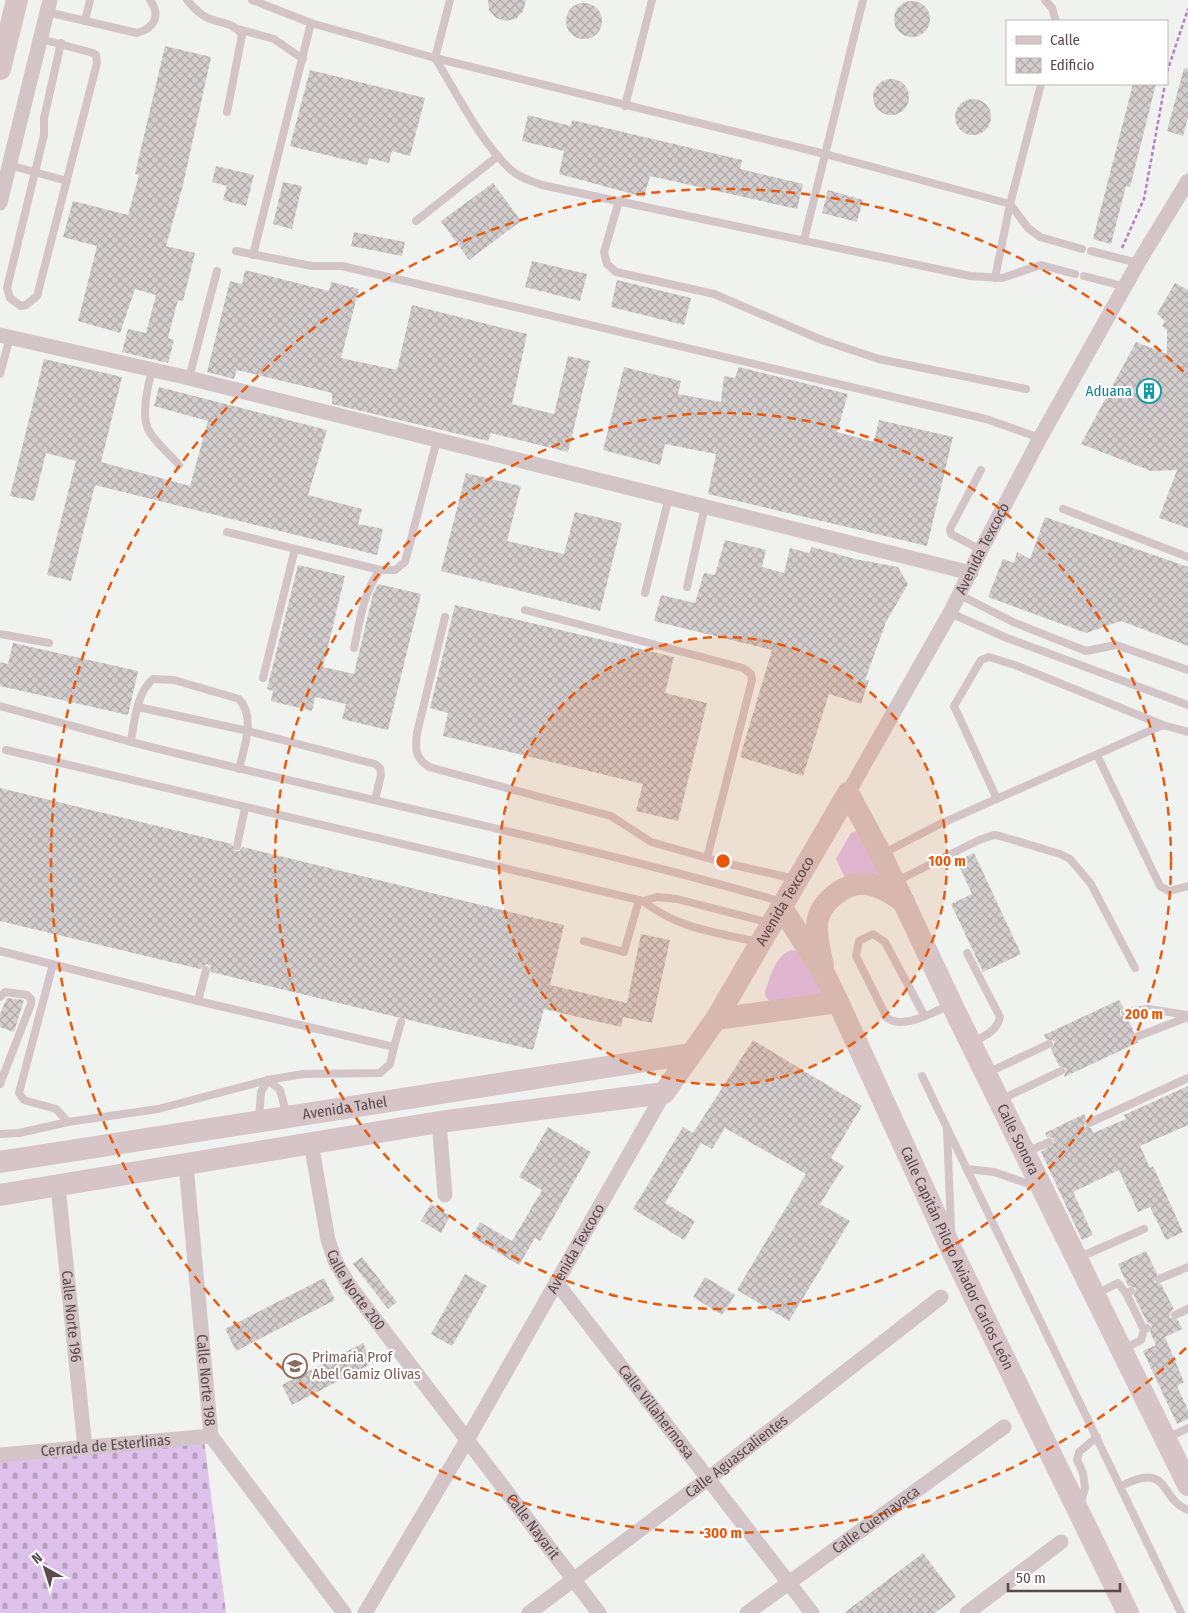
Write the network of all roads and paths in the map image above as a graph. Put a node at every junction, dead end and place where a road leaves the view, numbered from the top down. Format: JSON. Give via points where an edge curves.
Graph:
{"nodes":[{"id":1,"x":17,"y":0,"type":"edge"},
{"id":2,"x":90,"y":0,"type":"edge"},
{"id":3,"x":150,"y":0,"type":"edge"},
{"id":4,"x":188,"y":0,"type":"edge"},
{"id":5,"x":252,"y":0,"type":"edge"},
{"id":6,"x":450,"y":0,"type":"edge"},
{"id":7,"x":652,"y":0,"type":"edge"},
{"id":8,"x":863,"y":0,"type":"edge"},
{"id":9,"x":1045,"y":0,"type":"edge"},
{"id":10,"x":49,"y":6,"type":"edge"},
{"id":11,"x":1188,"y":9,"type":"edge"},
{"id":12,"x":1056,"y":20,"type":"edge"},
{"id":13,"x":85,"y":21,"type":"junction"},
{"id":14,"x":311,"y":23,"type":"junction"},
{"id":15,"x":238,"y":29,"type":"junction"},
{"id":16,"x":40,"y":39,"type":"junction"},
{"id":17,"x":61,"y":43,"type":"junction"},
{"id":18,"x":435,"y":58,"type":"junction"},
{"id":19,"x":303,"y":59,"type":"junction"},
{"id":20,"x":0,"y":69,"type":"edge"},
{"id":21,"x":1168,"y":69,"type":"edge"},
{"id":22,"x":1041,"y":85,"type":"edge"},
{"id":23,"x":1165,"y":85,"type":"edge"},
{"id":24,"x":625,"y":106,"type":"junction"},
{"id":25,"x":227,"y":112,"type":"dead end"},
{"id":26,"x":825,"y":154,"type":"junction"},
{"id":27,"x":498,"y":156,"type":"junction"},
{"id":28,"x":9,"y":165,"type":"junction"},
{"id":29,"x":35,"y":173,"type":"junction"},
{"id":30,"x":66,"y":181,"type":"junction"},
{"id":31,"x":1188,"y":181,"type":"edge"},
{"id":32,"x":619,"y":202,"type":"junction"},
{"id":33,"x":0,"y":203,"type":"edge"},
{"id":34,"x":1010,"y":204,"type":"junction"},
{"id":35,"x":416,"y":221,"type":"dead end"},
{"id":36,"x":804,"y":240,"type":"junction"},
{"id":37,"x":1082,"y":249,"type":"dead end"},
{"id":38,"x":236,"y":251,"type":"dead end"},
{"id":39,"x":1090,"y":251,"type":"dead end"},
{"id":40,"x":253,"y":255,"type":"junction"},
{"id":41,"x":1118,"y":258,"type":"junction"},
{"id":42,"x":1138,"y":263,"type":"junction"},
{"id":43,"x":218,"y":271,"type":"dead end"},
{"id":44,"x":1075,"y":274,"type":"dead end"},
{"id":45,"x":1084,"y":276,"type":"dead end"},
{"id":46,"x":995,"y":278,"type":"junction"},
{"id":47,"x":1126,"y":287,"type":"junction"},
{"id":48,"x":5,"y":336,"type":"edge"},
{"id":49,"x":152,"y":370,"type":"junction"},
{"id":50,"x":0,"y":374,"type":"edge"},
{"id":51,"x":189,"y":378,"type":"junction"},
{"id":52,"x":1026,"y":389,"type":"dead end"},
{"id":53,"x":1040,"y":438,"type":"junction"},
{"id":54,"x":437,"y":440,"type":"junction"},
{"id":55,"x":180,"y":465,"type":"dead end"},
{"id":56,"x":981,"y":470,"type":"dead end"},
{"id":57,"x":669,"y":497,"type":"junction"},
{"id":58,"x":705,"y":506,"type":"junction"},
{"id":59,"x":1064,"y":509,"type":"dead end"},
{"id":60,"x":227,"y":532,"type":"dead end"},
{"id":61,"x":295,"y":549,"type":"junction"},
{"id":62,"x":981,"y":550,"type":"junction"},
{"id":63,"x":1188,"y":557,"type":"edge"},
{"id":64,"x":380,"y":570,"type":"junction"},
{"id":65,"x":971,"y":573,"type":"junction"},
{"id":66,"x":687,"y":587,"type":"dead end"},
{"id":67,"x":645,"y":593,"type":"dead end"},
{"id":68,"x":960,"y":595,"type":"junction"},
{"id":69,"x":524,"y":610,"type":"dead end"},
{"id":70,"x":950,"y":613,"type":"junction"},
{"id":71,"x":445,"y":617,"type":"dead end"},
{"id":72,"x":1014,"y":622,"type":"junction"},
{"id":73,"x":0,"y":634,"type":"edge"},
{"id":74,"x":1007,"y":638,"type":"junction"},
{"id":75,"x":49,"y":643,"type":"dead end"},
{"id":76,"x":354,"y":648,"type":"dead end"},
{"id":77,"x":1086,"y":651,"type":"junction"},
{"id":78,"x":1081,"y":666,"type":"junction"},
{"id":79,"x":1188,"y":670,"type":"edge"},
{"id":80,"x":263,"y":678,"type":"dead end"},
{"id":81,"x":1188,"y":705,"type":"edge"},
{"id":82,"x":0,"y":706,"type":"edge"},
{"id":83,"x":138,"y":708,"type":"junction"},
{"id":84,"x":1163,"y":725,"type":"junction"},
{"id":85,"x":248,"y":731,"type":"junction"},
{"id":86,"x":1188,"y":732,"type":"edge"},
{"id":87,"x":131,"y":742,"type":"junction"},
{"id":88,"x":6,"y":750,"type":"dead end"},
{"id":89,"x":1097,"y":755,"type":"junction"},
{"id":90,"x":239,"y":769,"type":"junction"},
{"id":91,"x":848,"y":793,"type":"junction"},
{"id":92,"x":996,"y":799,"type":"junction"},
{"id":93,"x":374,"y":800,"type":"junction"},
{"id":94,"x":245,"y":808,"type":"junction"},
{"id":95,"x":237,"y":846,"type":"dead end"},
{"id":96,"x":881,"y":854,"type":"junction"},
{"id":97,"x":707,"y":858,"type":"junction"},
{"id":98,"x":797,"y":880,"type":"junction"},
{"id":99,"x":894,"y":882,"type":"junction"},
{"id":100,"x":1188,"y":886,"type":"edge"},
{"id":101,"x":641,"y":901,"type":"junction"},
{"id":102,"x":904,"y":902,"type":"junction"},
{"id":103,"x":775,"y":919,"type":"junction"},
{"id":104,"x":584,"y":941,"type":"dead end"},
{"id":105,"x":0,"y":951,"type":"edge"},
{"id":106,"x":967,"y":954,"type":"dead end"},
{"id":107,"x":53,"y":964,"type":"junction"},
{"id":108,"x":1135,"y":968,"type":"dead end"},
{"id":109,"x":206,"y":970,"type":"dead end"},
{"id":110,"x":826,"y":977,"type":"junction"},
{"id":111,"x":0,"y":997,"type":"edge"},
{"id":112,"x":198,"y":1001,"type":"junction"},
{"id":113,"x":838,"y":1002,"type":"junction"},
{"id":114,"x":952,"y":1004,"type":"junction"},
{"id":115,"x":1125,"y":1012,"type":"dead end"},
{"id":116,"x":924,"y":1016,"type":"junction"},
{"id":117,"x":1188,"y":1016,"type":"edge"},
{"id":118,"x":716,"y":1019,"type":"junction"},
{"id":119,"x":402,"y":1022,"type":"dead end"},
{"id":120,"x":1136,"y":1037,"type":"dead end"},
{"id":121,"x":972,"y":1043,"type":"junction"},
{"id":122,"x":1048,"y":1044,"type":"dead end"},
{"id":123,"x":394,"y":1047,"type":"junction"},
{"id":124,"x":690,"y":1054,"type":"junction"},
{"id":125,"x":1061,"y":1071,"type":"dead end"},
{"id":126,"x":987,"y":1073,"type":"junction"},
{"id":127,"x":922,"y":1076,"type":"dead end"},
{"id":128,"x":1188,"y":1078,"type":"edge"},
{"id":129,"x":268,"y":1080,"type":"junction"},
{"id":130,"x":0,"y":1084,"type":"edge"},
{"id":131,"x":664,"y":1092,"type":"junction"},
{"id":132,"x":1000,"y":1100,"type":"junction"},
{"id":133,"x":288,"y":1117,"type":"junction"},
{"id":134,"x":68,"y":1122,"type":"junction"},
{"id":135,"x":258,"y":1122,"type":"junction"},
{"id":136,"x":439,"y":1122,"type":"junction"},
{"id":137,"x":1089,"y":1123,"type":"dead end"},
{"id":138,"x":947,"y":1127,"type":"junction"},
{"id":139,"x":0,"y":1134,"type":"edge"},
{"id":140,"x":1049,"y":1142,"type":"dead end"},
{"id":141,"x":312,"y":1143,"type":"junction"},
{"id":142,"x":1025,"y":1153,"type":"junction"},
{"id":143,"x":0,"y":1162,"type":"edge"},
{"id":144,"x":186,"y":1165,"type":"junction"},
{"id":145,"x":967,"y":1169,"type":"junction"},
{"id":146,"x":58,"y":1186,"type":"junction"},
{"id":147,"x":1045,"y":1192,"type":"junction"},
{"id":148,"x":0,"y":1194,"type":"edge"},
{"id":149,"x":445,"y":1195,"type":"dead end"},
{"id":150,"x":1144,"y":1229,"type":"dead end"},
{"id":151,"x":956,"y":1257,"type":"junction"},
{"id":152,"x":1078,"y":1258,"type":"junction"},
{"id":153,"x":1188,"y":1267,"type":"edge"},
{"id":154,"x":1159,"y":1279,"type":"dead end"},
{"id":155,"x":556,"y":1282,"type":"junction"},
{"id":156,"x":1095,"y":1294,"type":"junction"},
{"id":157,"x":941,"y":1296,"type":"dead end"},
{"id":158,"x":1188,"y":1309,"type":"edge"},
{"id":159,"x":1175,"y":1315,"type":"dead end"},
{"id":160,"x":1122,"y":1350,"type":"junction"},
{"id":161,"x":1004,"y":1428,"type":"dead end"},
{"id":162,"x":1188,"y":1428,"type":"edge"},
{"id":163,"x":211,"y":1436,"type":"junction"},
{"id":164,"x":1097,"y":1437,"type":"junction"},
{"id":165,"x":1165,"y":1439,"type":"junction"},
{"id":166,"x":467,"y":1440,"type":"junction"},
{"id":167,"x":86,"y":1448,"type":"junction"},
{"id":168,"x":0,"y":1455,"type":"edge"},
{"id":169,"x":709,"y":1478,"type":"junction"},
{"id":170,"x":1188,"y":1485,"type":"edge"},
{"id":171,"x":1121,"y":1486,"type":"junction"},
{"id":172,"x":1079,"y":1510,"type":"junction"},
{"id":173,"x":1188,"y":1510,"type":"edge"},
{"id":174,"x":1061,"y":1542,"type":"dead end"},
{"id":175,"x":574,"y":1579,"type":"junction"},
{"id":176,"x":789,"y":1583,"type":"junction"},
{"id":177,"x":344,"y":1613,"type":"edge"},
{"id":178,"x":366,"y":1613,"type":"edge"},
{"id":179,"x":529,"y":1613,"type":"edge"},
{"id":180,"x":599,"y":1613,"type":"edge"},
{"id":181,"x":747,"y":1613,"type":"edge"},
{"id":182,"x":812,"y":1613,"type":"edge"},
{"id":183,"x":967,"y":1613,"type":"edge"},
{"id":184,"x":1128,"y":1613,"type":"edge"},
{"id":185,"x":1181,"y":1613,"type":"edge"}],
"edges":[{"from":1,"to":20,"type":"street"},
{"from":2,"to":13,"type":"lane"},
{"from":3,"to":13,"type":"lane","via":[[156,13],[154,24],[137,34]]},
{"from":4,"to":15,"type":"lane","via":[[207,17]]},
{"from":5,"to":14,"type":"lane"},
{"from":6,"to":18,"type":"lane"},
{"from":7,"to":24,"type":"lane"},
{"from":8,"to":26,"type":"lane"},
{"from":9,"to":12,"type":"lane"},
{"from":10,"to":13,"type":"lane"},
{"from":10,"to":16,"type":"street"},
{"from":11,"to":21,"type":"path"},
{"from":14,"to":18,"type":"lane"},
{"from":14,"to":19,"type":"lane"},
{"from":15,"to":19,"type":"lane","via":[[274,39]]},
{"from":15,"to":25,"type":"lane","via":[[242,41]]},
{"from":16,"to":17,"type":"lane"},
{"from":16,"to":28,"type":"street"},
{"from":17,"to":29,"type":"lane"},
{"from":17,"to":30,"type":"lane","via":[[96,55],[97,63]]},
{"from":18,"to":24,"type":"lane"},
{"from":18,"to":27,"type":"lane"},
{"from":19,"to":40,"type":"lane"},
{"from":22,"to":34,"type":"lane"},
{"from":23,"to":41,"type":"path","via":[[1144,198]]},
{"from":24,"to":26,"type":"lane"},
{"from":26,"to":34,"type":"lane"},
{"from":26,"to":36,"type":"lane"},
{"from":27,"to":32,"type":"lane","via":[[525,179]]},
{"from":27,"to":35,"type":"lane"},
{"from":28,"to":29,"type":"lane"},
{"from":28,"to":33,"type":"street"},
{"from":29,"to":30,"type":"lane"},
{"from":29,"to":30,"type":"lane","via":[[7,288],[10,298],[21,306],[26,306],[37,296]]},
{"from":31,"to":42,"type":"street","name":"Avenida Texcoco"},
{"from":32,"to":36,"type":"lane"},
{"from":32,"to":52,"type":"lane","via":[[604,252],[607,264],[616,272],[714,294],[822,340],[879,359]]},
{"from":34,"to":37,"type":"lane","via":[[1028,228],[1040,237]]},
{"from":34,"to":46,"type":"lane"},
{"from":36,"to":46,"type":"lane","via":[[970,276]]},
{"from":38,"to":40,"type":"lane"},
{"from":39,"to":41,"type":"lane"},
{"from":40,"to":53,"type":"lane","via":[[312,266],[342,266],[986,419]]},
{"from":41,"to":42,"type":"lane"},
{"from":42,"to":47,"type":"street","name":"Avenida Texcoco"},
{"from":43,"to":51,"type":"lane"},
{"from":44,"to":46,"type":"lane","via":[[1041,265]]},
{"from":45,"to":47,"type":"lane"},
{"from":47,"to":53,"type":"street","name":"Avenida Texcoco"},
{"from":48,"to":49,"type":"street"},
{"from":48,"to":50,"type":"lane"},
{"from":49,"to":51,"type":"street"},
{"from":49,"to":55,"type":"lane","via":[[147,388],[148,429]]},
{"from":51,"to":54,"type":"street"},
{"from":53,"to":62,"type":"street","name":"Avenida Texcoco"},
{"from":54,"to":57,"type":"street"},
{"from":54,"to":64,"type":"lane","via":[[405,562],[396,570]]},
{"from":56,"to":62,"type":"lane","via":[[950,529],[952,534]]},
{"from":57,"to":58,"type":"street"},
{"from":57,"to":67,"type":"lane"},
{"from":58,"to":65,"type":"street"},
{"from":58,"to":66,"type":"lane"},
{"from":59,"to":63,"type":"lane"},
{"from":60,"to":61,"type":"lane"},
{"from":61,"to":64,"type":"lane"},
{"from":61,"to":80,"type":"lane"},
{"from":62,"to":65,"type":"street","name":"Avenida Texcoco"},
{"from":64,"to":76,"type":"lane","via":[[367,594]]},
{"from":65,"to":68,"type":"street","name":"Avenida Texcoco"},
{"from":68,"to":70,"type":"street","name":"Avenida Texcoco"},
{"from":68,"to":72,"type":"lane"},
{"from":69,"to":97,"type":"lane","via":[[743,668],[751,674]]},
{"from":70,"to":74,"type":"lane"},
{"from":70,"to":91,"type":"street","name":"Avenida Texcoco"},
{"from":71,"to":97,"type":"lane","via":[[416,733],[415,749],[421,762],[429,767],[611,816],[651,842]]},
{"from":72,"to":74,"type":"lane"},
{"from":72,"to":77,"type":"lane"},
{"from":73,"to":75,"type":"lane"},
{"from":74,"to":78,"type":"lane"},
{"from":77,"to":78,"type":"lane"},
{"from":77,"to":79,"type":"lane","via":[[1116,645]]},
{"from":78,"to":81,"type":"lane"},
{"from":82,"to":87,"type":"lane"},
{"from":83,"to":85,"type":"lane"},
{"from":83,"to":85,"type":"lane","via":[[146,685],[153,679],[174,680],[239,699],[246,706]]},
{"from":83,"to":87,"type":"lane"},
{"from":84,"to":86,"type":"lane"},
{"from":84,"to":89,"type":"lane"},
{"from":84,"to":92,"type":"lane","via":[[989,656],[981,660],[954,706]]},
{"from":85,"to":90,"type":"lane"},
{"from":85,"to":93,"type":"lane","via":[[376,764],[381,775]]},
{"from":87,"to":90,"type":"lane"},
{"from":88,"to":94,"type":"lane"},
{"from":89,"to":92,"type":"lane"},
{"from":89,"to":100,"type":"lane","via":[[1160,886],[1169,892]]},
{"from":90,"to":93,"type":"lane"},
{"from":91,"to":96,"type":"street","name":"Calle Sonora"},
{"from":91,"to":98,"type":"street","name":"Avenida Texcoco"},
{"from":92,"to":96,"type":"lane"},
{"from":93,"to":103,"type":"lane","via":[[720,884]]},
{"from":94,"to":95,"type":"lane"},
{"from":94,"to":101,"type":"lane"},
{"from":96,"to":99,"type":"street","name":"Calle Sonora"},
{"from":97,"to":98,"type":"lane"},
{"from":98,"to":103,"type":"street","name":"Avenida Texcoco"},
{"from":99,"to":102,"type":"street","name":"Calle Sonora"},
{"from":99,"to":108,"type":"lane","via":[[994,835],[1060,854],[1078,866],[1091,884]]},
{"from":101,"to":103,"type":"lane","via":[[657,897],[677,899]]},
{"from":101,"to":103,"type":"lane","via":[[658,913],[684,924]]},
{"from":101,"to":104,"type":"lane","via":[[624,952]]},
{"from":102,"to":110,"type":"street","via":[[886,890],[864,884],[839,892],[827,902],[817,925]]},
{"from":102,"to":114,"type":"street","name":"Calle Sonora"},
{"from":103,"to":110,"type":"street","name":"Calle Capitán Piloto Aviador Carlos León"},
{"from":103,"to":118,"type":"street","name":"Avenida Texcoco"},
{"from":105,"to":107,"type":"lane"},
{"from":106,"to":121,"type":"lane","via":[[1000,1017],[993,1030]]},
{"from":107,"to":112,"type":"lane"},
{"from":107,"to":134,"type":"lane","via":[[19,1093],[24,1100],[56,1109]]},
{"from":109,"to":112,"type":"lane"},
{"from":110,"to":113,"type":"street","name":"Calle Capitán Piloto Aviador Carlos León"},
{"from":111,"to":130,"type":"lane","via":[[6,992],[28,995],[32,1004]]},
{"from":112,"to":123,"type":"lane"},
{"from":113,"to":118,"type":"street"},
{"from":113,"to":151,"type":"street","name":"Calle Capitán Piloto Aviador Carlos León"},
{"from":114,"to":116,"type":"lane"},
{"from":114,"to":121,"type":"street","name":"Calle Sonora"},
{"from":115,"to":117,"type":"lane","via":[[1148,1009]]},
{"from":116,"to":116,"type":"lane","via":[[885,942],[873,934],[859,941],[856,956],[887,1018],[900,1023]]},
{"from":117,"to":120,"type":"lane"},
{"from":118,"to":124,"type":"street","name":"Avenida Texcoco"},
{"from":119,"to":123,"type":"lane"},
{"from":121,"to":126,"type":"street","name":"Calle Sonora"},
{"from":122,"to":126,"type":"lane"},
{"from":123,"to":129,"type":"lane","via":[[390,1064],[380,1073],[303,1074]]},
{"from":124,"to":131,"type":"street","name":"Avenida Texcoco"},
{"from":124,"to":133,"type":"street","name":"Avenida Tahel"},
{"from":125,"to":132,"type":"lane"},
{"from":126,"to":132,"type":"street","name":"Calle Sonora"},
{"from":127,"to":138,"type":"lane"},
{"from":128,"to":137,"type":"lane"},
{"from":129,"to":133,"type":"lane","via":[[280,1090]]},
{"from":129,"to":134,"type":"lane","via":[[158,1109]]},
{"from":129,"to":135,"type":"lane","via":[[261,1092]]},
{"from":131,"to":136,"type":"street","name":"Avenida Tahel"},
{"from":131,"to":155,"type":"street","name":"Avenida Texcoco"},
{"from":132,"to":142,"type":"street","name":"Calle Sonora"},
{"from":133,"to":135,"type":"street","name":"Avenida Tahel"},
{"from":134,"to":139,"type":"lane"},
{"from":135,"to":143,"type":"street","name":"Avenida Tahel"},
{"from":136,"to":141,"type":"street","name":"Avenida Tahel"},
{"from":136,"to":149,"type":"street"},
{"from":138,"to":145,"type":"lane"},
{"from":138,"to":151,"type":"lane","via":[[950,1222]]},
{"from":140,"to":142,"type":"lane"},
{"from":141,"to":144,"type":"street","name":"Avenida Tahel"},
{"from":141,"to":166,"type":"street","name":"Calle Norte 200","via":[[328,1240],[335,1261],[349,1285]]},
{"from":142,"to":147,"type":"street","name":"Calle Sonora"},
{"from":144,"to":146,"type":"street","name":"Avenida Tahel"},
{"from":144,"to":163,"type":"street","name":"Calle Norte 198"},
{"from":145,"to":147,"type":"lane","via":[[1001,1174]]},
{"from":145,"to":164,"type":"lane"},
{"from":146,"to":148,"type":"street","name":"Avenida Tahel"},
{"from":146,"to":167,"type":"street","name":"Calle Norte 196"},
{"from":147,"to":152,"type":"street","name":"Calle Sonora"},
{"from":150,"to":152,"type":"lane"},
{"from":151,"to":172,"type":"street","name":"Calle Capitán Piloto Aviador Carlos León"},
{"from":152,"to":156,"type":"street","name":"Calle Sonora"},
{"from":153,"to":154,"type":"lane"},
{"from":155,"to":166,"type":"street","name":"Avenida Texcoco"},
{"from":155,"to":169,"type":"street","name":"Calle Villahermosa"},
{"from":156,"to":160,"type":"street","name":"Calle Sonora"},
{"from":156,"to":160,"type":"lane","via":[[1118,1283],[1129,1292],[1146,1329],[1141,1340]]},
{"from":157,"to":169,"type":"street","name":"Calle Aguascalientes"},
{"from":158,"to":159,"type":"lane"},
{"from":160,"to":165,"type":"street","name":"Calle Sonora"},
{"from":161,"to":176,"type":"street","name":"Calle Cuernavaca"},
{"from":162,"to":165,"type":"lane"},
{"from":163,"to":167,"type":"street","name":"Cerrada de Esterlinas"},
{"from":163,"to":177,"type":"street","name":"Calle Norte 198"},
{"from":164,"to":171,"type":"lane"},
{"from":164,"to":172,"type":"lane","via":[[1079,1452],[1085,1488]]},
{"from":165,"to":170,"type":"street","name":"Calle Sonora"},
{"from":166,"to":175,"type":"street","name":"Calle Nayarit"},
{"from":166,"to":178,"type":"street","name":"Avenida Texcoco"},
{"from":167,"to":168,"type":"street","name":"Cerrada de Esterlinas"},
{"from":169,"to":175,"type":"street","name":"Calle Aguascalientes"},
{"from":169,"to":176,"type":"street","name":"Calle Villahermosa"},
{"from":171,"to":173,"type":"lane","via":[[1139,1477],[1151,1478],[1164,1484],[1181,1507]]},
{"from":171,"to":185,"type":"lane"},
{"from":172,"to":184,"type":"street","name":"Calle Capitán Piloto Aviador Carlos León"},
{"from":174,"to":183,"type":"street"},
{"from":175,"to":179,"type":"street","name":"Calle Aguascalientes"},
{"from":175,"to":180,"type":"street","name":"Calle Nayarit"},
{"from":176,"to":181,"type":"street","name":"Calle Cuernavaca"},
{"from":176,"to":182,"type":"street","name":"Calle Villahermosa"}]}
